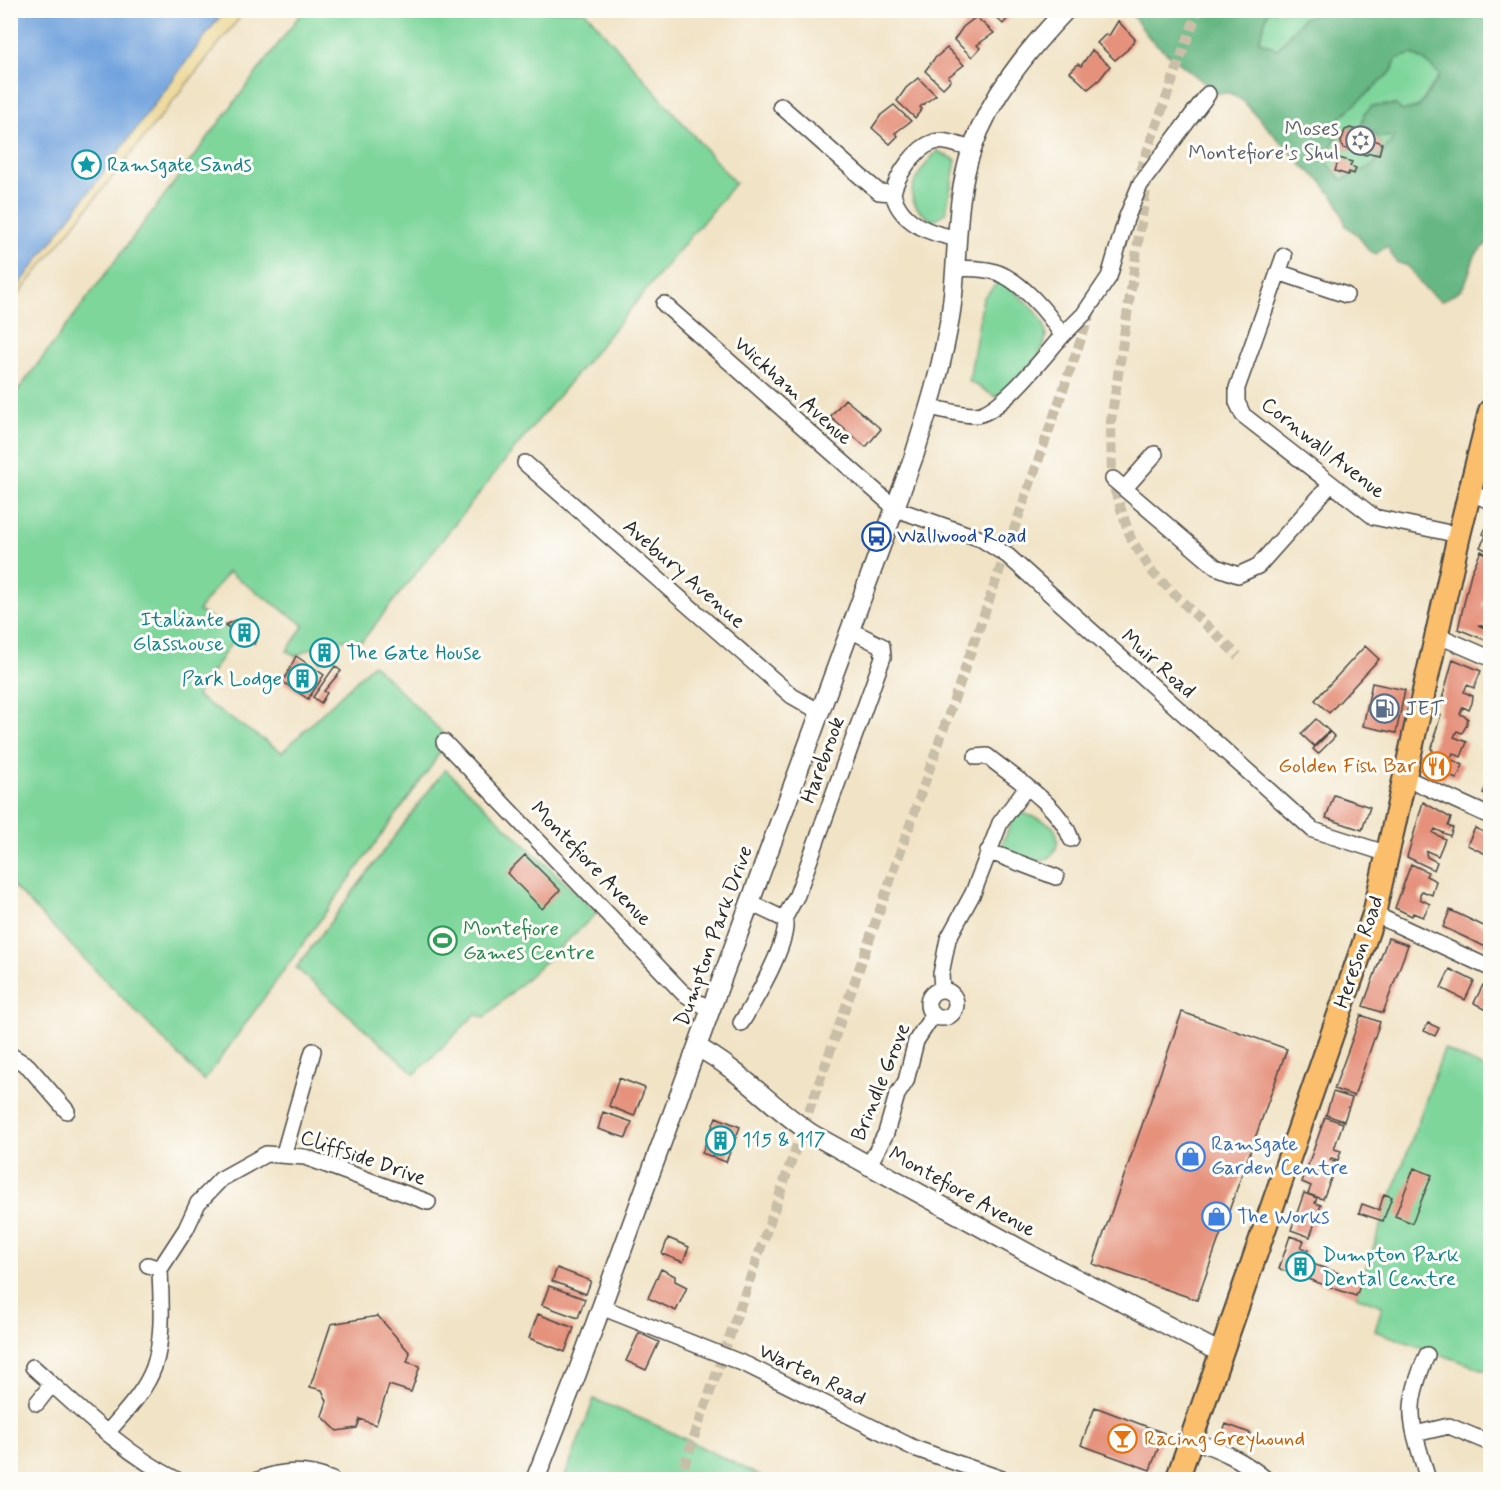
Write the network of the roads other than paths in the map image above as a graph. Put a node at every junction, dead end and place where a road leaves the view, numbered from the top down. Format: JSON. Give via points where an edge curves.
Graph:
{"nodes":[{"id":1,"x":1066,"y":10,"type":"edge"},
{"id":2,"x":1208,"y":94,"type":"dead end"},
{"id":3,"x":781,"y":106,"type":"dead end"},
{"id":4,"x":972,"y":149,"type":"junction"},
{"id":5,"x":893,"y":193,"type":"junction"},
{"id":6,"x":958,"y":238,"type":"junction"},
{"id":7,"x":1284,"y":256,"type":"dead end"},
{"id":8,"x":955,"y":268,"type":"junction"},
{"id":9,"x":1278,"y":272,"type":"junction"},
{"id":10,"x":1346,"y":295,"type":"dead end"},
{"id":11,"x":664,"y":304,"type":"dead end"},
{"id":12,"x":1062,"y":336,"type":"junction"},
{"id":13,"x":930,"y":407,"type":"junction"},
{"id":14,"x":1491,"y":411,"type":"edge"},
{"id":15,"x":1155,"y":454,"type":"dead end"},
{"id":16,"x":525,"y":463,"type":"dead end"},
{"id":17,"x":1331,"y":484,"type":"junction"},
{"id":18,"x":1469,"y":492,"type":"junction"},
{"id":19,"x":1491,"y":501,"type":"edge"},
{"id":20,"x":896,"y":509,"type":"junction"},
{"id":21,"x":1459,"y":535,"type":"junction"},
{"id":22,"x":850,"y":630,"type":"junction"},
{"id":23,"x":1437,"y":635,"type":"junction"},
{"id":24,"x":1491,"y":658,"type":"edge"},
{"id":25,"x":820,"y":712,"type":"junction"},
{"id":26,"x":444,"y":742,"type":"dead end"},
{"id":27,"x":976,"y":757,"type":"dead end"},
{"id":28,"x":1406,"y":777,"type":"junction"},
{"id":29,"x":1026,"y":788,"type":"junction"},
{"id":30,"x":1491,"y":816,"type":"edge"},
{"id":31,"x":1071,"y":839,"type":"dead end"},
{"id":32,"x":988,"y":851,"type":"junction"},
{"id":33,"x":1388,"y":854,"type":"junction"},
{"id":34,"x":1056,"y":877,"type":"dead end"},
{"id":35,"x":750,"y":903,"type":"junction"},
{"id":36,"x":1374,"y":914,"type":"junction"},
{"id":37,"x":784,"y":919,"type":"junction"},
{"id":38,"x":1491,"y":968,"type":"edge"},
{"id":39,"x":942,"y":990,"type":"junction"},
{"id":40,"x":711,"y":1010,"type":"junction"},
{"id":41,"x":933,"y":1015,"type":"junction"},
{"id":42,"x":741,"y":1023,"type":"dead end"},
{"id":43,"x":697,"y":1047,"type":"junction"},
{"id":44,"x":313,"y":1051,"type":"dead end"},
{"id":45,"x":10,"y":1055,"type":"edge"},
{"id":46,"x":67,"y":1112,"type":"dead end"},
{"id":47,"x":284,"y":1153,"type":"junction"},
{"id":48,"x":868,"y":1167,"type":"junction"},
{"id":49,"x":428,"y":1202,"type":"dead end"},
{"id":50,"x":601,"y":1307,"type":"junction"},
{"id":51,"x":1221,"y":1353,"type":"junction"},
{"id":52,"x":1427,"y":1355,"type":"dead end"},
{"id":53,"x":33,"y":1367,"type":"dead end"},
{"id":54,"x":52,"y":1384,"type":"junction"},
{"id":55,"x":37,"y":1403,"type":"dead end"},
{"id":56,"x":107,"y":1433,"type":"junction"},
{"id":57,"x":1415,"y":1434,"type":"junction"},
{"id":58,"x":1191,"y":1440,"type":"junction"},
{"id":59,"x":1491,"y":1443,"type":"edge"},
{"id":60,"x":177,"y":1479,"type":"edge"},
{"id":61,"x":258,"y":1479,"type":"edge"},
{"id":62,"x":332,"y":1479,"type":"edge"},
{"id":63,"x":535,"y":1479,"type":"edge"},
{"id":64,"x":1005,"y":1479,"type":"edge"},
{"id":65,"x":1177,"y":1479,"type":"edge"},
{"id":66,"x":1267,"y":1479,"type":"edge"},
{"id":67,"x":1428,"y":1479,"type":"edge"}],
"edges":[{"from":1,"to":4,"type":"street","name":"Dumpton Park Drive","via":[[1005,84]]},
{"from":2,"to":12,"type":"street","via":[[1140,185],[1109,277],[1084,315]]},
{"from":3,"to":5,"type":"street","via":[[879,192]]},
{"from":4,"to":5,"type":"street","via":[[933,142],[899,175]]},
{"from":4,"to":6,"type":"street","name":"Dumpton Park Drive","via":[[963,183]]},
{"from":5,"to":6,"type":"street","via":[[899,207],[923,230]]},
{"from":6,"to":8,"type":"street","name":"Dumpton Park Drive"},
{"from":7,"to":9,"type":"street"},
{"from":8,"to":12,"type":"street","via":[[993,271],[1011,279],[1051,316]]},
{"from":8,"to":13,"type":"street","name":"Dumpton Park Drive","via":[[946,339]]},
{"from":9,"to":10,"type":"street"},
{"from":9,"to":17,"type":"street","name":"Cornwall Avenue","via":[[1238,388],[1237,402],[1243,415]]},
{"from":11,"to":20,"type":"street","name":"Wickham Avenue"},
{"from":12,"to":13,"type":"street","via":[[1003,400],[985,412],[966,414]]},
{"from":13,"to":20,"type":"street","name":"Dumpton Park Drive"},
{"from":14,"to":18,"type":"main road","name":"Hereson Road"},
{"from":15,"to":17,"type":"street","via":[[1119,484],[1216,567],[1238,575],[1258,566]]},
{"from":16,"to":25,"type":"street","name":"Avebury Avenue","via":[[792,696]]},
{"from":17,"to":21,"type":"street","name":"Cornwall Avenue","via":[[1374,517]]},
{"from":18,"to":19,"type":"street"},
{"from":18,"to":21,"type":"main road","name":"Hereson Road"},
{"from":20,"to":22,"type":"street","name":"Dumpton Park Drive"},
{"from":20,"to":33,"type":"street","name":"Muir Road","via":[[981,539],[1008,556],[1313,830]]},
{"from":21,"to":23,"type":"main road","name":"Hereson Road"},
{"from":22,"to":25,"type":"street","name":"Dumpton Park Drive"},
{"from":22,"to":37,"type":"street","name":"Harebrook","via":[[882,646],[883,657],[797,895]]},
{"from":23,"to":24,"type":"street"},
{"from":23,"to":28,"type":"main road","name":"Hereson Road"},
{"from":25,"to":35,"type":"street","name":"Dumpton Park Drive"},
{"from":26,"to":40,"type":"street","name":"Montefiore Avenue","via":[[683,993]]},
{"from":27,"to":29,"type":"street","via":[[987,756]]},
{"from":28,"to":30,"type":"street"},
{"from":28,"to":33,"type":"main road","name":"Hereson Road"},
{"from":29,"to":31,"type":"street","via":[[1057,812]]},
{"from":29,"to":32,"type":"street","name":"Brindle Grove","via":[[1000,823]]},
{"from":32,"to":34,"type":"street"},
{"from":32,"to":39,"type":"street","name":"Brindle Grove","via":[[973,893],[948,939]]},
{"from":33,"to":36,"type":"main road","name":"Hereson Road"},
{"from":35,"to":37,"type":"street"},
{"from":35,"to":40,"type":"street","name":"Dumpton Park Drive"},
{"from":36,"to":38,"type":"street"},
{"from":36,"to":51,"type":"main road","name":"Hereson Road"},
{"from":37,"to":42,"type":"street","name":"Harebrook","via":[[786,927],[770,970]]},
{"from":39,"to":41,"type":"street","name":"Brindle Grove","via":[[929,999],[928,1008]]},
{"from":39,"to":41,"type":"street","name":"Brindle Grove","via":[[954,997],[954,1011],[942,1018]]},
{"from":40,"to":43,"type":"street","name":"Dumpton Park Drive"},
{"from":41,"to":48,"type":"street","name":"Brindle Grove","via":[[916,1041],[906,1081]]},
{"from":43,"to":48,"type":"street","name":"Montefiore Avenue","via":[[727,1065],[798,1125]]},
{"from":43,"to":50,"type":"street","name":"Dumpton Park Drive"},
{"from":44,"to":47,"type":"street"},
{"from":45,"to":46,"type":"street","via":[[28,1066]]},
{"from":47,"to":49,"type":"street","name":"Cliffside Drive"},
{"from":47,"to":56,"type":"street","name":"Cliffside Drive","via":[[266,1154],[221,1179],[198,1203],[186,1229],[154,1267],[161,1322],[154,1367],[134,1402]]},
{"from":48,"to":51,"type":"street","name":"Montefiore Avenue"},
{"from":50,"to":63,"type":"street","name":"Dumpton Park Drive"},
{"from":50,"to":64,"type":"street","name":"Warten Road","via":[[747,1365],[914,1448]]},
{"from":51,"to":58,"type":"main road","name":"Hereson Road"},
{"from":52,"to":57,"type":"street","via":[[1411,1399]]},
{"from":53,"to":54,"type":"street"},
{"from":54,"to":55,"type":"street"},
{"from":54,"to":56,"type":"street"},
{"from":56,"to":60,"type":"street"},
{"from":57,"to":59,"type":"street","via":[[1449,1426]]},
{"from":57,"to":67,"type":"street"},
{"from":58,"to":65,"type":"main road","name":"Hereson Road"},
{"from":58,"to":66,"type":"street","via":[[1246,1463]]},
{"from":61,"to":62,"type":"street","via":[[306,1472]]}]}
